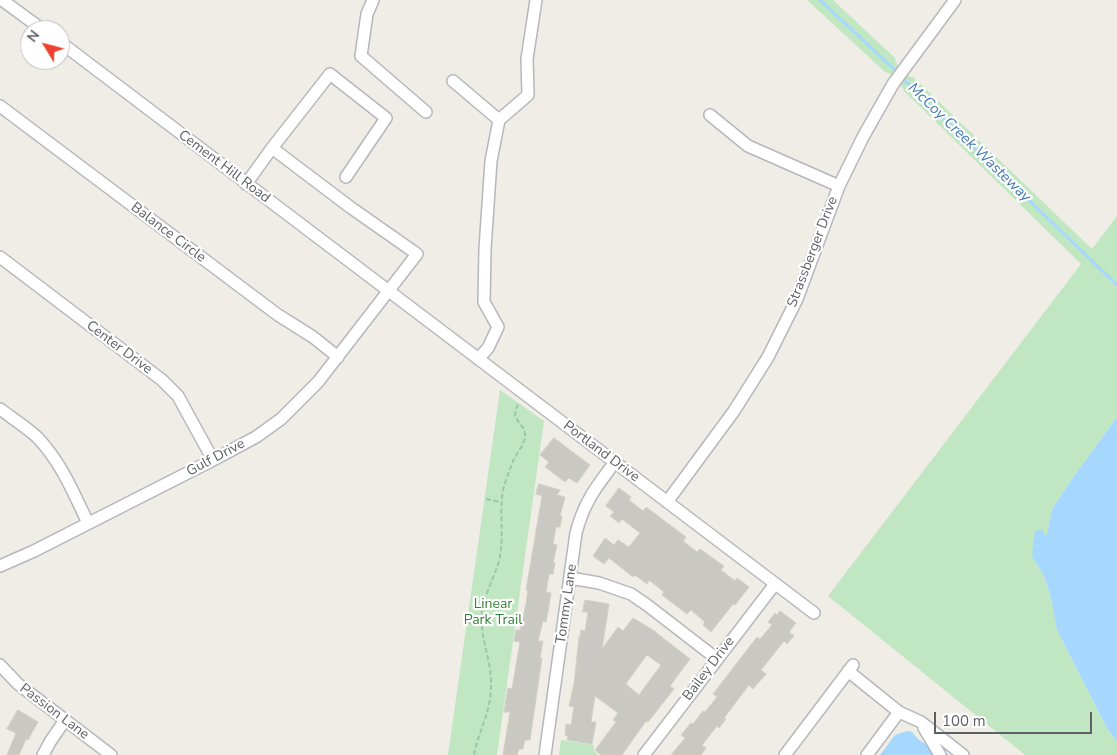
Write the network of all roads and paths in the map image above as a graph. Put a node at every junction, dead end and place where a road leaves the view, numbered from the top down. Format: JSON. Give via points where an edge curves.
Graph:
{"nodes":[{"id":1,"x":2,"y":0,"type":"edge"},
{"id":2,"x":373,"y":0,"type":"edge"},
{"id":3,"x":536,"y":0,"type":"edge"},
{"id":4,"x":955,"y":0,"type":"edge"},
{"id":5,"x":29,"y":20,"type":"edge"},
{"id":6,"x":70,"y":50,"type":"edge"},
{"id":7,"x":453,"y":81,"type":"dead end"},
{"id":8,"x":0,"y":106,"type":"edge"},
{"id":9,"x":426,"y":112,"type":"dead end"},
{"id":10,"x":710,"y":115,"type":"dead end"},
{"id":11,"x":499,"y":120,"type":"junction"},
{"id":12,"x":272,"y":148,"type":"junction"},
{"id":13,"x":346,"y":177,"type":"dead end"},
{"id":14,"x":246,"y":184,"type":"junction"},
{"id":15,"x":839,"y":186,"type":"junction"},
{"id":16,"x":0,"y":257,"type":"edge"},
{"id":17,"x":388,"y":292,"type":"junction"},
{"id":18,"x":338,"y":357,"type":"junction"},
{"id":19,"x":478,"y":359,"type":"junction"},
{"id":20,"x":525,"y":394,"type":"junction"},
{"id":21,"x":0,"y":409,"type":"edge"},
{"id":22,"x":213,"y":460,"type":"junction"},
{"id":23,"x":615,"y":462,"type":"junction"},
{"id":24,"x":486,"y":499,"type":"dead end"},
{"id":25,"x":501,"y":502,"type":"junction"},
{"id":26,"x":667,"y":502,"type":"junction"},
{"id":27,"x":88,"y":523,"type":"junction"},
{"id":28,"x":0,"y":566,"type":"edge"},
{"id":29,"x":570,"y":578,"type":"junction"},
{"id":30,"x":775,"y":584,"type":"junction"},
{"id":31,"x":814,"y":613,"type":"dead end"},
{"id":32,"x":468,"y":624,"type":"dead end"},
{"id":33,"x":481,"y":624,"type":"junction"},
{"id":34,"x":717,"y":659,"type":"junction"},
{"id":35,"x":0,"y":665,"type":"edge"},
{"id":36,"x":899,"y":712,"type":"junction"},
{"id":37,"x":66,"y":720,"type":"junction"},
{"id":38,"x":921,"y":722,"type":"junction"},
{"id":39,"x":43,"y":755,"type":"edge"},
{"id":40,"x":111,"y":755,"type":"edge"},
{"id":41,"x":474,"y":755,"type":"edge"},
{"id":42,"x":545,"y":755,"type":"edge"},
{"id":43,"x":644,"y":755,"type":"edge"},
{"id":44,"x":785,"y":755,"type":"edge"},
{"id":45,"x":867,"y":755,"type":"edge"},
{"id":46,"x":940,"y":755,"type":"edge"},
{"id":47,"x":963,"y":755,"type":"edge"}],
"edges":[{"from":1,"to":5,"type":"street"},
{"from":2,"to":9,"type":"street","via":[[367,14],[361,56]]},
{"from":3,"to":11,"type":"street","via":[[527,59],[528,95]]},
{"from":4,"to":15,"type":"street","name":"Strassberger Drive","via":[[893,84]]},
{"from":6,"to":14,"type":"street","name":"Cement Hill Road"},
{"from":7,"to":11,"type":"street"},
{"from":8,"to":18,"type":"street","name":"Balance Circle"},
{"from":10,"to":15,"type":"street","via":[[748,146]]},
{"from":11,"to":19,"type":"street","via":[[491,161],[484,249],[484,302],[498,327],[488,348]]},
{"from":12,"to":13,"type":"street","via":[[330,74],[386,118]]},
{"from":12,"to":14,"type":"street"},
{"from":12,"to":17,"type":"street","name":"Gulf Drive","via":[[417,254]]},
{"from":14,"to":17,"type":"street","name":"Cement Hill Road"},
{"from":15,"to":26,"type":"street","name":"Strassberger Drive","via":[[797,299],[768,358],[734,411]]},
{"from":16,"to":22,"type":"street","name":"Center Drive","via":[[162,380],[178,396]]},
{"from":17,"to":18,"type":"street","name":"Gulf Drive"},
{"from":17,"to":19,"type":"street","name":"Portland Drive"},
{"from":18,"to":22,"type":"street","name":"Gulf Drive","via":[[281,419],[256,437]]},
{"from":19,"to":20,"type":"street","name":"Portland Drive"},
{"from":20,"to":23,"type":"street","name":"Portland Drive"},
{"from":20,"to":25,"type":"path","via":[[515,413],[524,439],[508,474]]},
{"from":21,"to":27,"type":"street","via":[[36,436],[50,453],[63,470]]},
{"from":22,"to":27,"type":"street","name":"Gulf Drive"},
{"from":23,"to":26,"type":"street","name":"Portland Drive"},
{"from":23,"to":29,"type":"street","name":"Tommy Lane","via":[[585,506],[576,533]]},
{"from":24,"to":25,"type":"path"},
{"from":25,"to":33,"type":"path","via":[[502,535],[498,561],[485,597]]},
{"from":26,"to":30,"type":"street","name":"Portland Drive"},
{"from":27,"to":28,"type":"street","name":"Gulf Drive"},
{"from":29,"to":34,"type":"street","via":[[600,583],[631,594]]},
{"from":29,"to":42,"type":"street","name":"Tommy Lane"},
{"from":30,"to":31,"type":"street","name":"Portland Drive"},
{"from":30,"to":34,"type":"street","name":"Bailey Drive"},
{"from":32,"to":33,"type":"path"},
{"from":33,"to":41,"type":"path","via":[[490,667],[491,695]]},
{"from":34,"to":43,"type":"street","name":"Bailey Drive"},
{"from":35,"to":37,"type":"street","name":"Passion Lane","via":[[18,684]]},
{"from":36,"to":38,"type":"street"},
{"from":36,"to":44,"type":"street","via":[[851,668]]},
{"from":36,"to":45,"type":"street"},
{"from":37,"to":39,"type":"street"},
{"from":37,"to":40,"type":"street","name":"Passion Lane"},
{"from":38,"to":46,"type":"street"},
{"from":38,"to":47,"type":"street"}]}
